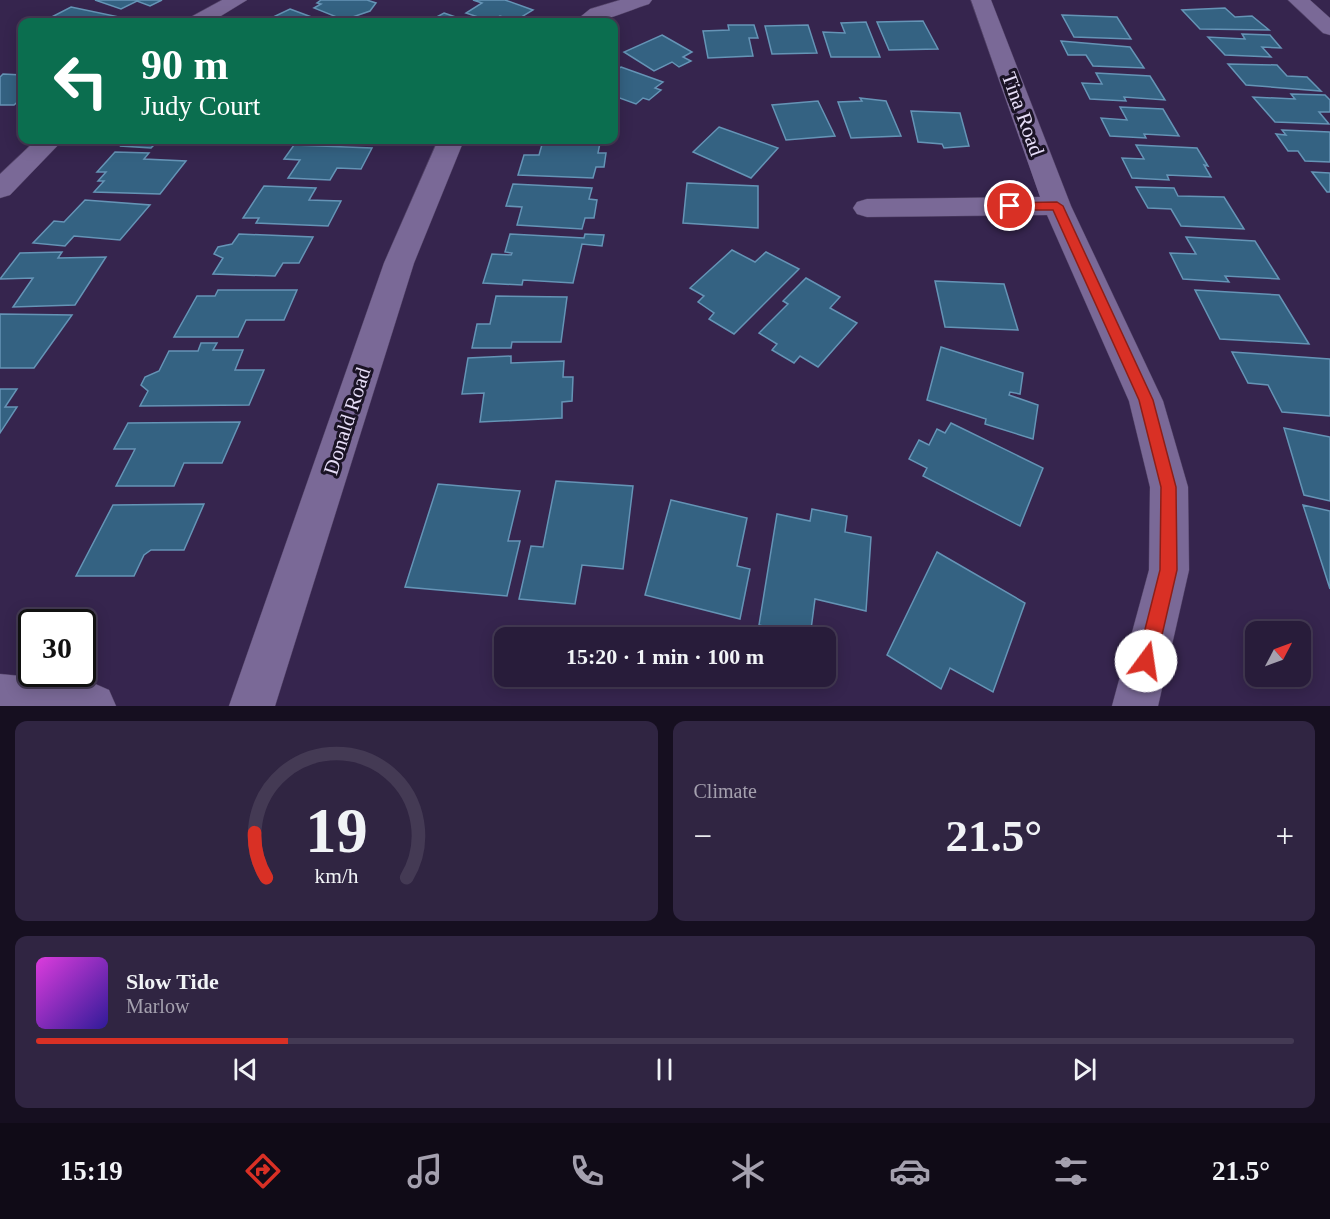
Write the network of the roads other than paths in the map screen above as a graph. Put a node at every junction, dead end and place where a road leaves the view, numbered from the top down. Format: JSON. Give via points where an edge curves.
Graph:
{"nodes":[{"id":1,"x":237,"y":0,"type":"edge"},
{"id":2,"x":642,"y":0,"type":"edge"},
{"id":3,"x":981,"y":0,"type":"edge"},
{"id":4,"x":1298,"y":0,"type":"edge"},
{"id":5,"x":203,"y":18,"type":"edge"},
{"id":6,"x":590,"y":18,"type":"edge"},
{"id":7,"x":1330,"y":29,"type":"edge"},
{"id":8,"x":46,"y":144,"type":"edge"},
{"id":9,"x":449,"y":144,"type":"edge"},
{"id":10,"x":0,"y":189,"type":"edge"},
{"id":11,"x":1057,"y":206,"type":"junction"},
{"id":12,"x":867,"y":208,"type":"dead end"},
{"id":13,"x":0,"y":697,"type":"edge"},
{"id":14,"x":93,"y":706,"type":"edge"},
{"id":15,"x":252,"y":706,"type":"edge"},
{"id":16,"x":1135,"y":706,"type":"edge"}],
"edges":[{"from":1,"to":5,"type":"street"},
{"from":2,"to":6,"type":"street"},
{"from":3,"to":11,"type":"street","name":"Tina Road"},
{"from":4,"to":7,"type":"street"},
{"from":8,"to":10,"type":"street"},
{"from":9,"to":15,"type":"street","name":"Donald Road","via":[[399,263]]},
{"from":11,"to":12,"type":"street"},
{"from":11,"to":16,"type":"street","name":"Tina Road","via":[[1146,400],[1169,487],[1169,570]]},
{"from":13,"to":14,"type":"street"}]}
